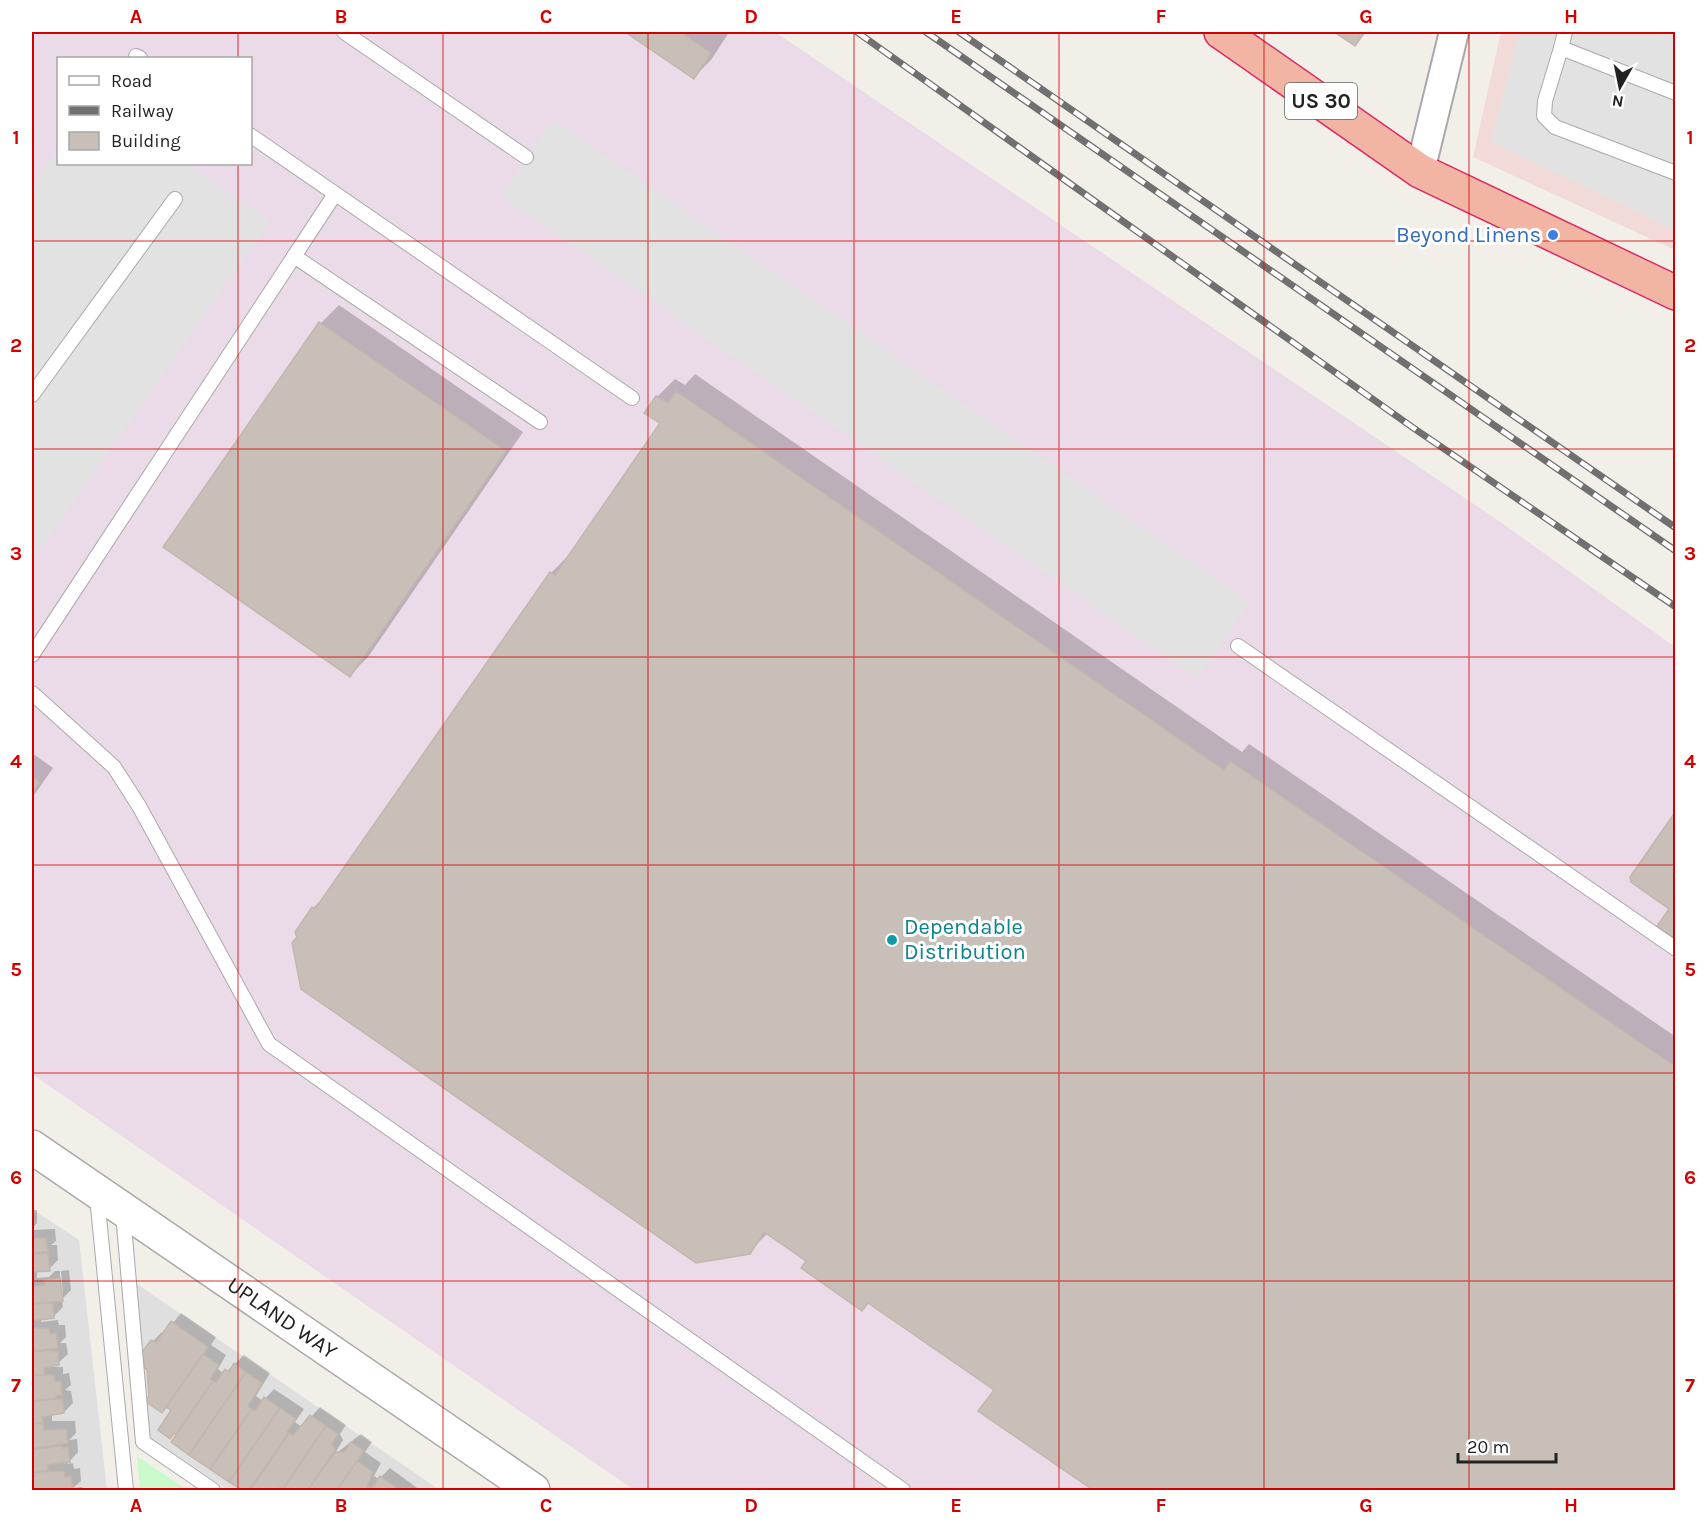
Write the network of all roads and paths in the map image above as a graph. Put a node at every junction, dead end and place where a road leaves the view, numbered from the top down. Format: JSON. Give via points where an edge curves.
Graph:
{"nodes":[{"id":1,"x":344,"y":32,"type":"edge"},
{"id":2,"x":1221,"y":32,"type":"edge"},
{"id":3,"x":1454,"y":32,"type":"edge"},
{"id":4,"x":1565,"y":32,"type":"edge"},
{"id":5,"x":1561,"y":48,"type":"junction"},
{"id":6,"x":1676,"y":93,"type":"edge"},
{"id":7,"x":252,"y":136,"type":"edge"},
{"id":8,"x":526,"y":157,"type":"dead end"},
{"id":9,"x":1420,"y":171,"type":"junction"},
{"id":10,"x":1676,"y":173,"type":"edge"},
{"id":11,"x":335,"y":194,"type":"junction"},
{"id":12,"x":175,"y":199,"type":"dead end"},
{"id":13,"x":294,"y":256,"type":"junction"},
{"id":14,"x":1676,"y":293,"type":"edge"},
{"id":15,"x":32,"y":395,"type":"edge"},
{"id":16,"x":632,"y":398,"type":"dead end"},
{"id":17,"x":540,"y":422,"type":"dead end"},
{"id":18,"x":1238,"y":646,"type":"dead end"},
{"id":19,"x":32,"y":655,"type":"edge"},
{"id":20,"x":32,"y":693,"type":"edge"},
{"id":21,"x":1676,"y":949,"type":"edge"},
{"id":22,"x":32,"y":1147,"type":"edge"},
{"id":23,"x":110,"y":1200,"type":"junction"},
{"id":24,"x":126,"y":1491,"type":"edge"},
{"id":25,"x":213,"y":1491,"type":"edge"},
{"id":26,"x":533,"y":1491,"type":"edge"},
{"id":27,"x":903,"y":1491,"type":"edge"}],
"edges":[{"from":1,"to":8,"type":"lane"},
{"from":2,"to":9,"type":"highway","number":"US 30"},
{"from":3,"to":9,"type":"street"},
{"from":4,"to":5,"type":"lane"},
{"from":5,"to":6,"type":"lane"},
{"from":5,"to":10,"type":"lane","via":[[1544,116],[1555,127]]},
{"from":7,"to":11,"type":"lane"},
{"from":9,"to":14,"type":"highway","number":"US 30"},
{"from":11,"to":13,"type":"lane"},
{"from":11,"to":16,"type":"lane"},
{"from":12,"to":15,"type":"lane"},
{"from":13,"to":17,"type":"lane"},
{"from":13,"to":19,"type":"lane"},
{"from":18,"to":21,"type":"lane"},
{"from":20,"to":27,"type":"lane","via":[[114,767],[269,1044]]},
{"from":22,"to":23,"type":"street","name":"UPLAND WAY"},
{"from":23,"to":24,"type":"lane"},
{"from":23,"to":25,"type":"lane","via":[[143,1442]]},
{"from":23,"to":26,"type":"street","name":"UPLAND WAY"}]}
